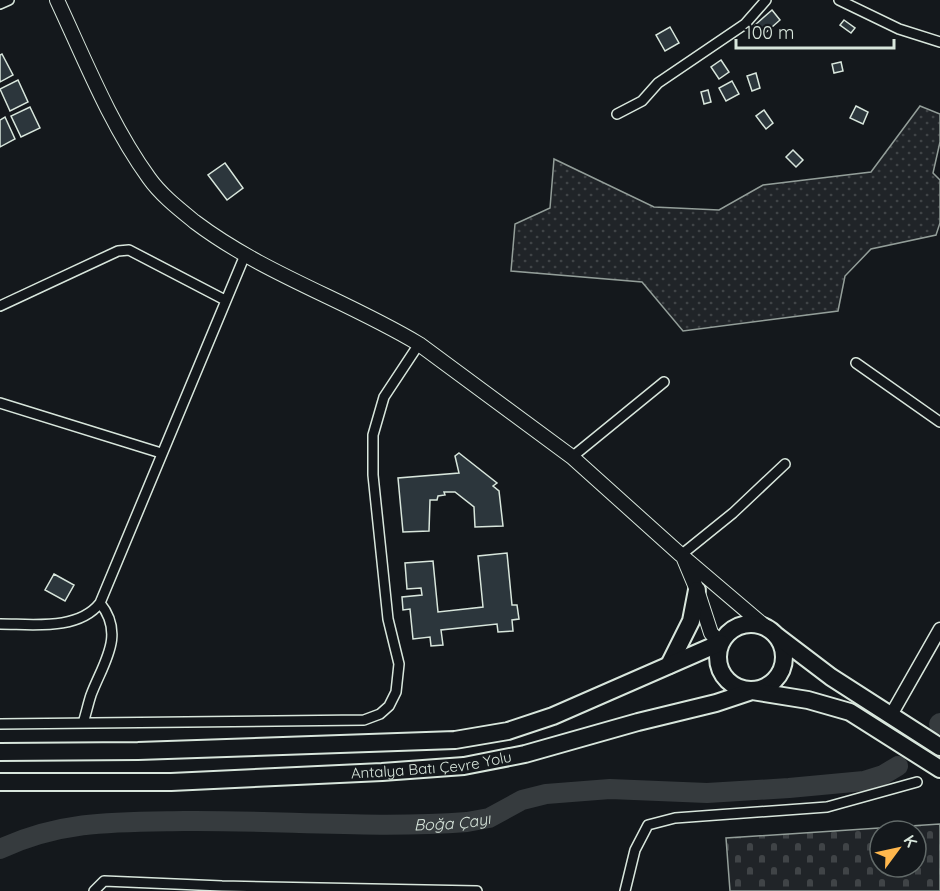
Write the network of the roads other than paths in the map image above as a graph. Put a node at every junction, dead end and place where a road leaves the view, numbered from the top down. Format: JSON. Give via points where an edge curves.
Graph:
{"nodes":[{"id":1,"x":9,"y":0,"type":"edge"},
{"id":2,"x":57,"y":0,"type":"edge"},
{"id":3,"x":766,"y":0,"type":"edge"},
{"id":4,"x":839,"y":0,"type":"edge"},
{"id":5,"x":0,"y":4,"type":"edge"},
{"id":6,"x":940,"y":42,"type":"edge"},
{"id":7,"x":617,"y":114,"type":"dead end"},
{"id":8,"x":244,"y":255,"type":"junction"},
{"id":9,"x":225,"y":300,"type":"junction"},
{"id":10,"x":0,"y":306,"type":"edge"},
{"id":11,"x":419,"y":344,"type":"junction"},
{"id":12,"x":856,"y":363,"type":"dead end"},
{"id":13,"x":664,"y":382,"type":"dead end"},
{"id":14,"x":0,"y":402,"type":"edge"},
{"id":15,"x":940,"y":422,"type":"edge"},
{"id":16,"x":161,"y":453,"type":"junction"},
{"id":17,"x":572,"y":457,"type":"junction"},
{"id":18,"x":785,"y":464,"type":"dead end"},
{"id":19,"x":681,"y":555,"type":"junction"},
{"id":20,"x":697,"y":590,"type":"junction"},
{"id":21,"x":100,"y":603,"type":"junction"},
{"id":22,"x":0,"y":624,"type":"edge"},
{"id":23,"x":940,"y":629,"type":"edge"},
{"id":24,"x":775,"y":635,"type":"junction"},
{"id":25,"x":720,"y":643,"type":"junction"},
{"id":26,"x":669,"y":665,"type":"junction"},
{"id":27,"x":752,"y":691,"type":"junction"},
{"id":28,"x":891,"y":716,"type":"junction"},
{"id":29,"x":83,"y":723,"type":"junction"},
{"id":30,"x":0,"y":724,"type":"edge"},
{"id":31,"x":940,"y":747,"type":"edge"},
{"id":32,"x":0,"y":752,"type":"edge"},
{"id":33,"x":940,"y":769,"type":"edge"},
{"id":34,"x":0,"y":782,"type":"edge"},
{"id":35,"x":917,"y":782,"type":"dead end"},
{"id":36,"x":222,"y":888,"type":"edge"},
{"id":37,"x":94,"y":891,"type":"edge"},
{"id":38,"x":468,"y":891,"type":"edge"},
{"id":39,"x":477,"y":891,"type":"edge"},
{"id":40,"x":625,"y":891,"type":"edge"}],
"edges":[{"from":1,"to":5,"type":"street"},
{"from":2,"to":8,"type":"main road","via":[[121,134],[150,180],[178,209]]},
{"from":3,"to":7,"type":"street","via":[[745,24],[658,83],[642,101]]},
{"from":4,"to":6,"type":"street","via":[[899,29]]},
{"from":8,"to":9,"type":"street"},
{"from":8,"to":11,"type":"main road"},
{"from":9,"to":10,"type":"street","via":[[129,249]]},
{"from":9,"to":16,"type":"street"},
{"from":11,"to":17,"type":"main road"},
{"from":11,"to":29,"type":"street","via":[[384,397],[373,435],[373,475],[388,619],[399,664],[396,692],[389,706],[364,720]]},
{"from":12,"to":15,"type":"street"},
{"from":13,"to":17,"type":"street"},
{"from":14,"to":16,"type":"street"},
{"from":16,"to":21,"type":"street"},
{"from":17,"to":19,"type":"main road"},
{"from":18,"to":19,"type":"street"},
{"from":19,"to":20,"type":"main road"},
{"from":19,"to":24,"type":"main road"},
{"from":20,"to":25,"type":"main road","via":[[711,633]]},
{"from":20,"to":26,"type":"highway","via":[[692,621]]},
{"from":21,"to":22,"type":"street","via":[[86,617],[64,623]]},
{"from":21,"to":29,"type":"street","via":[[109,614],[113,640]]},
{"from":23,"to":28,"type":"street"},
{"from":24,"to":25,"type":"highway","via":[[766,628],[748,624],[733,628]]},
{"from":24,"to":27,"type":"highway","via":[[784,654],[783,667],[770,685]]},
{"from":24,"to":28,"type":"highway"},
{"from":25,"to":26,"type":"highway"},
{"from":25,"to":27,"type":"highway","via":[[717,655],[721,673],[736,688]]},
{"from":26,"to":32,"type":"highway","via":[[553,716],[508,731],[455,740]]},
{"from":27,"to":33,"type":"highway","name":"Antalya Batı Çevre Yolu","via":[[800,698],[850,712]]},
{"from":27,"to":34,"type":"highway","name":"Antalya Batı Çevre Yolu","via":[[525,754],[464,766],[171,782]]},
{"from":28,"to":31,"type":"highway"},
{"from":29,"to":30,"type":"street"},
{"from":35,"to":40,"type":"street","via":[[827,807],[675,818],[648,825],[635,850]]},
{"from":36,"to":37,"type":"street","via":[[104,881]]},
{"from":36,"to":38,"type":"street"},
{"from":38,"to":39,"type":"street"}]}
